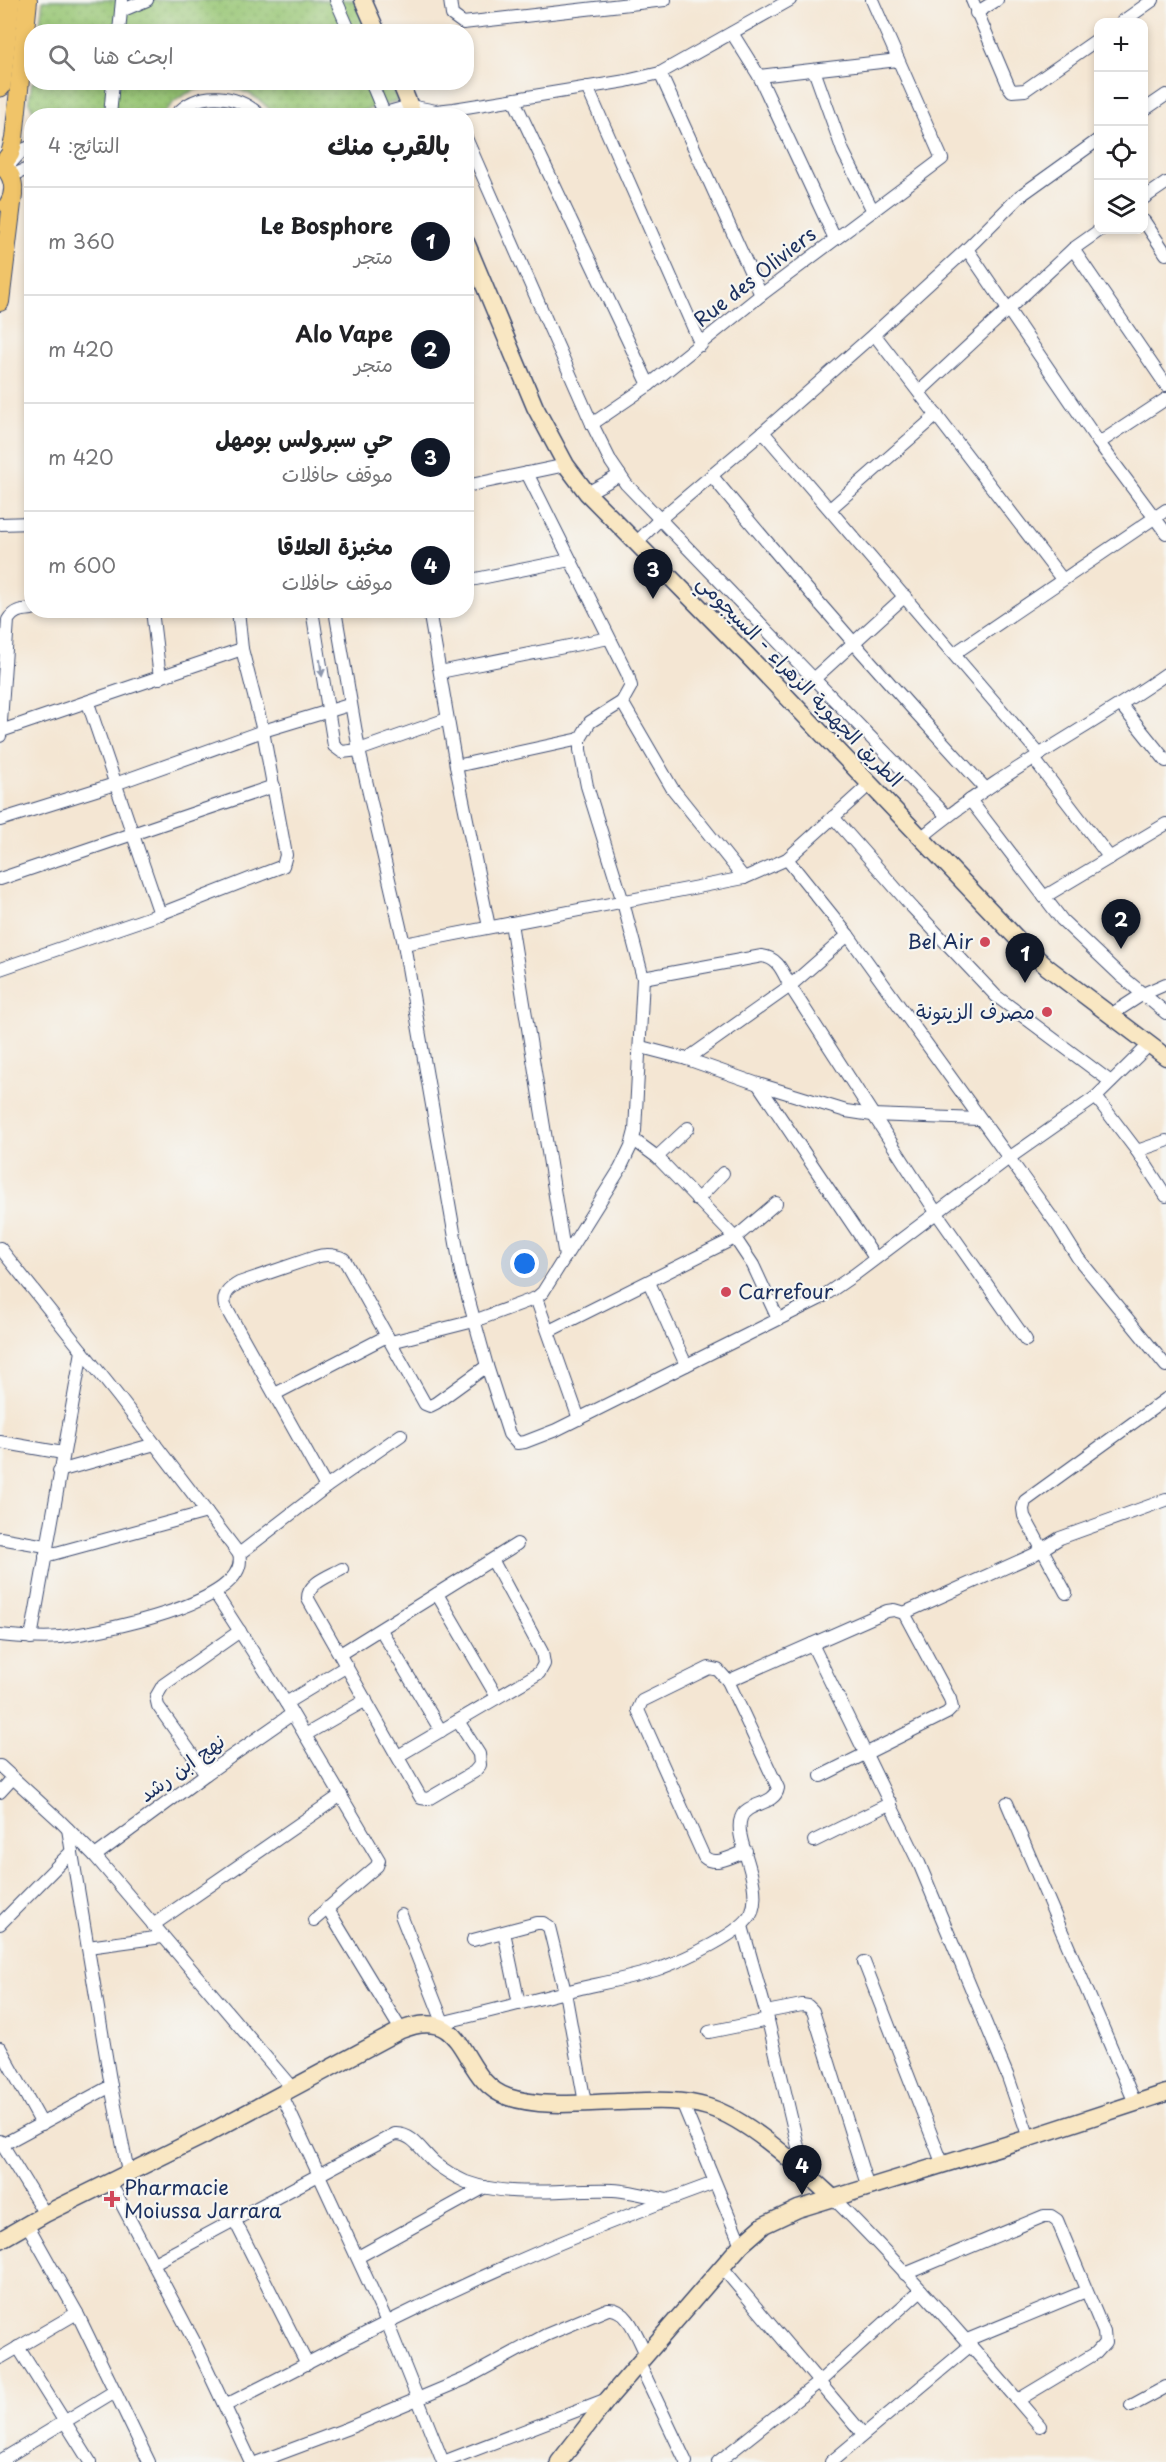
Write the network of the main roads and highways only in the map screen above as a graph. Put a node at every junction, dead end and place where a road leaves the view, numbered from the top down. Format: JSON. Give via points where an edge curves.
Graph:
{"nodes":[{"id":1,"x":9,"y":0,"type":"edge"},
{"id":2,"x":28,"y":0,"type":"edge"},
{"id":3,"x":363,"y":0,"type":"edge"},
{"id":4,"x":25,"y":24,"type":"edge"},
{"id":5,"x":374,"y":24,"type":"edge"},
{"id":6,"x":24,"y":34,"type":"edge"},
{"id":7,"x":0,"y":86,"type":"edge"},
{"id":8,"x":403,"y":90,"type":"edge"},
{"id":9,"x":411,"y":108,"type":"edge"},
{"id":10,"x":15,"y":111,"type":"junction"},
{"id":11,"x":24,"y":125,"type":"edge"},
{"id":12,"x":5,"y":168,"type":"edge"},
{"id":13,"x":13,"y":195,"type":"junction"},
{"id":14,"x":0,"y":212,"type":"edge"},
{"id":15,"x":474,"y":261,"type":"edge"},
{"id":16,"x":0,"y":302,"type":"edge"},
{"id":17,"x":1166,"y":1057,"type":"edge"},
{"id":18,"x":1166,"y":2093,"type":"edge"},
{"id":19,"x":833,"y":2198,"type":"junction"},
{"id":20,"x":0,"y":2240,"type":"edge"},
{"id":21,"x":559,"y":2462,"type":"edge"}],
"edges":[{"from":1,"to":7,"type":"highway"},
{"from":2,"to":4,"type":"main road"},
{"from":3,"to":5,"type":"main road"},
{"from":6,"to":10,"type":"main road"},
{"from":8,"to":9,"type":"main road"},
{"from":10,"to":11,"type":"main road"},
{"from":10,"to":12,"type":"main road","via":[[13,143]]},
{"from":12,"to":13,"type":"main road"},
{"from":13,"to":14,"type":"main road"},
{"from":13,"to":16,"type":"main road"},
{"from":15,"to":17,"type":"main road","name":"الطريق الجهوية الزهراء - السيجومي","via":[[535,407],[566,465],[587,494],[1028,950]]},
{"from":18,"to":19,"type":"main road"},
{"from":19,"to":20,"type":"main road","via":[[728,2116],[710,2108],[682,2102],[523,2101],[495,2091],[482,2080],[457,2038],[439,2023],[402,2030]]},
{"from":19,"to":21,"type":"main road","via":[[798,2209],[756,2230],[642,2358]]}]}
